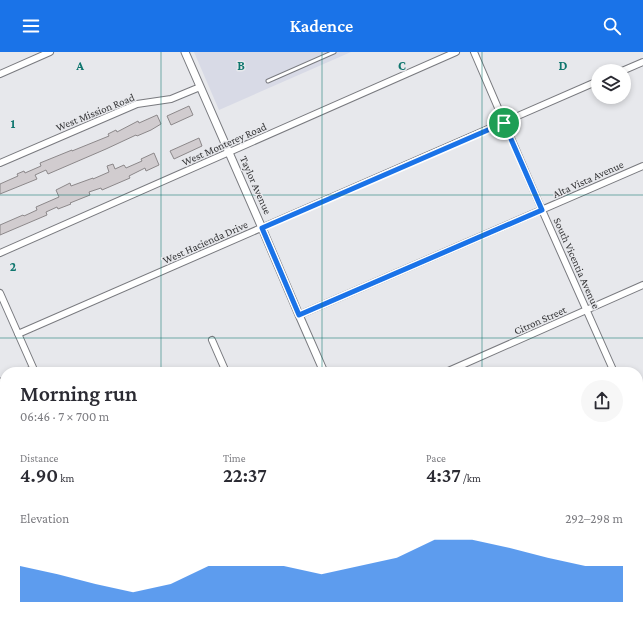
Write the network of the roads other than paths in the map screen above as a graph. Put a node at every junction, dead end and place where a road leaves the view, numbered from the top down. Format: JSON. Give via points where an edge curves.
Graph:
{"nodes":[{"id":1,"x":50,"y":52,"type":"edge"},
{"id":2,"x":185,"y":52,"type":"edge"},
{"id":3,"x":334,"y":52,"type":"edge"},
{"id":4,"x":456,"y":52,"type":"edge"},
{"id":5,"x":474,"y":52,"type":"edge"},
{"id":6,"x":643,"y":62,"type":"edge"},
{"id":7,"x":631,"y":67,"type":"edge"},
{"id":8,"x":0,"y":73,"type":"edge"},
{"id":9,"x":268,"y":81,"type":"dead end"},
{"id":10,"x":591,"y":84,"type":"edge"},
{"id":11,"x":200,"y":87,"type":"junction"},
{"id":12,"x":504,"y":123,"type":"junction"},
{"id":13,"x":229,"y":152,"type":"junction"},
{"id":14,"x":0,"y":163,"type":"edge"},
{"id":15,"x":643,"y":166,"type":"edge"},
{"id":16,"x":542,"y":210,"type":"junction"},
{"id":17,"x":262,"y":228,"type":"junction"},
{"id":18,"x":0,"y":253,"type":"edge"},
{"id":19,"x":643,"y":285,"type":"edge"},
{"id":20,"x":0,"y":293,"type":"edge"},
{"id":21,"x":587,"y":310,"type":"junction"},
{"id":22,"x":299,"y":315,"type":"junction"},
{"id":23,"x":18,"y":334,"type":"junction"},
{"id":24,"x":212,"y":340,"type":"dead end"},
{"id":25,"x":33,"y":367,"type":"edge"},
{"id":26,"x":224,"y":367,"type":"edge"},
{"id":27,"x":322,"y":367,"type":"edge"},
{"id":28,"x":457,"y":367,"type":"edge"},
{"id":29,"x":612,"y":367,"type":"edge"}],
"edges":[{"from":1,"to":8,"type":"street"},
{"from":2,"to":11,"type":"street","name":"Taylor Avenue"},
{"from":3,"to":9,"type":"lane"},
{"from":4,"to":13,"type":"street","name":"West Monterey Road"},
{"from":5,"to":12,"type":"street","name":"South Vicentia Avenue"},
{"from":6,"to":7,"type":"street"},
{"from":10,"to":12,"type":"street","name":"West Hacienda Drive"},
{"from":11,"to":13,"type":"street","name":"Taylor Avenue"},
{"from":11,"to":14,"type":"street","name":"West Mission Road","via":[[171,99],[137,104]]},
{"from":12,"to":16,"type":"street","name":"South Vicentia Avenue"},
{"from":12,"to":17,"type":"street","name":"West Hacienda Drive"},
{"from":13,"to":17,"type":"street","name":"Taylor Avenue"},
{"from":13,"to":18,"type":"street","name":"West Monterey Road"},
{"from":15,"to":16,"type":"street","name":"Alta Vista Avenue"},
{"from":16,"to":21,"type":"street","name":"South Vicentia Avenue"},
{"from":16,"to":22,"type":"street","name":"Alta Vista Avenue"},
{"from":17,"to":22,"type":"street","name":"Taylor Avenue"},
{"from":17,"to":23,"type":"street","name":"West Hacienda Drive"},
{"from":19,"to":21,"type":"street","name":"Citron Street"},
{"from":20,"to":23,"type":"street"},
{"from":21,"to":28,"type":"street","name":"Citron Street"},
{"from":21,"to":29,"type":"street","name":"South Vicentia Avenue"},
{"from":22,"to":27,"type":"street","name":"Taylor Avenue"},
{"from":23,"to":25,"type":"street"},
{"from":24,"to":26,"type":"street"}]}
